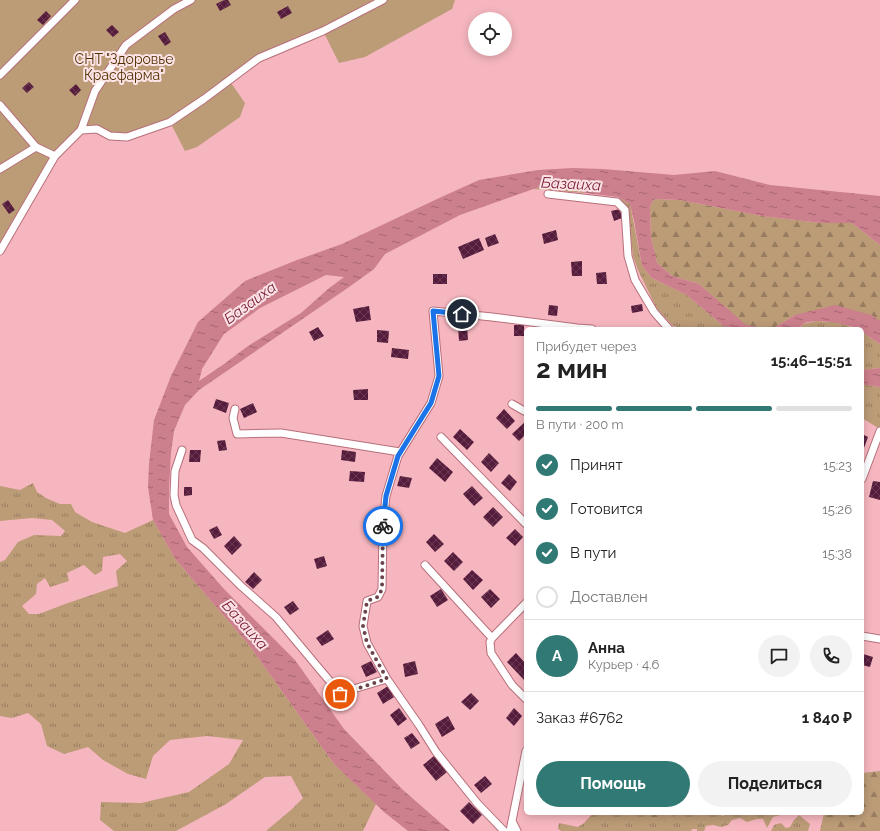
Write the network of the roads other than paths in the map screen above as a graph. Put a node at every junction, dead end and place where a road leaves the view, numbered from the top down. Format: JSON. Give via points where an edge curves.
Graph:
{"nodes":[{"id":1,"x":75,"y":0,"type":"edge"},
{"id":2,"x":191,"y":0,"type":"edge"},
{"id":3,"x":383,"y":0,"type":"edge"},
{"id":4,"x":0,"y":75,"type":"edge"},
{"id":5,"x":0,"y":105,"type":"edge"},
{"id":6,"x":81,"y":130,"type":"junction"},
{"id":7,"x":36,"y":147,"type":"junction"},
{"id":8,"x":55,"y":156,"type":"junction"},
{"id":9,"x":0,"y":169,"type":"edge"},
{"id":10,"x":548,"y":194,"type":"dead end"},
{"id":11,"x":0,"y":251,"type":"edge"},
{"id":12,"x":569,"y":327,"type":"edge"},
{"id":13,"x":667,"y":327,"type":"edge"},
{"id":14,"x":512,"y":404,"type":"dead end"},
{"id":15,"x":235,"y":409,"type":"dead end"},
{"id":16,"x":524,"y":411,"type":"edge"},
{"id":17,"x":880,"y":431,"type":"edge"},
{"id":18,"x":441,"y":437,"type":"dead end"},
{"id":19,"x":182,"y":450,"type":"dead end"},
{"id":20,"x":400,"y":452,"type":"junction"},
{"id":21,"x":864,"y":474,"type":"edge"},
{"id":22,"x":524,"y":522,"type":"edge"},
{"id":23,"x":425,"y":565,"type":"dead end"},
{"id":24,"x":524,"y":605,"type":"edge"},
{"id":25,"x":864,"y":636,"type":"edge"},
{"id":26,"x":492,"y":638,"type":"junction"},
{"id":27,"x":880,"y":639,"type":"edge"},
{"id":28,"x":387,"y":679,"type":"junction"},
{"id":29,"x":524,"y":697,"type":"edge"},
{"id":30,"x":524,"y":761,"type":"edge"},
{"id":31,"x":512,"y":821,"type":"junction"},
{"id":32,"x":504,"y":831,"type":"edge"},
{"id":33,"x":510,"y":831,"type":"edge"},
{"id":34,"x":517,"y":831,"type":"edge"}],
"edges":[{"from":1,"to":4,"type":"street"},
{"from":2,"to":6,"type":"street","via":[[174,9],[126,45],[95,91]]},
{"from":3,"to":6,"type":"street","via":[[323,31],[259,58],[170,122],[127,138],[110,136],[97,129]]},
{"from":5,"to":7,"type":"street"},
{"from":6,"to":8,"type":"street"},
{"from":7,"to":8,"type":"street"},
{"from":7,"to":9,"type":"street"},
{"from":8,"to":11,"type":"street"},
{"from":10,"to":13,"type":"street","via":[[617,202],[625,210],[628,256],[635,280],[654,312]]},
{"from":12,"to":20,"type":"street","via":[[433,311],[439,376],[431,403]]},
{"from":14,"to":16,"type":"street"},
{"from":15,"to":20,"type":"street","via":[[233,418],[237,434],[280,433]]},
{"from":17,"to":21,"type":"street"},
{"from":18,"to":22,"type":"street"},
{"from":19,"to":28,"type":"street","via":[[175,471],[174,495],[192,540],[276,617],[340,694]]},
{"from":20,"to":28,"type":"street","via":[[386,496],[382,589],[378,597],[367,601],[363,626],[367,643]]},
{"from":23,"to":26,"type":"street"},
{"from":24,"to":26,"type":"street"},
{"from":25,"to":27,"type":"street"},
{"from":26,"to":29,"type":"street","via":[[492,653],[512,684]]},
{"from":28,"to":32,"type":"street","via":[[436,752],[477,803]]},
{"from":30,"to":31,"type":"street"},
{"from":31,"to":33,"type":"street"},
{"from":31,"to":34,"type":"street"}]}
